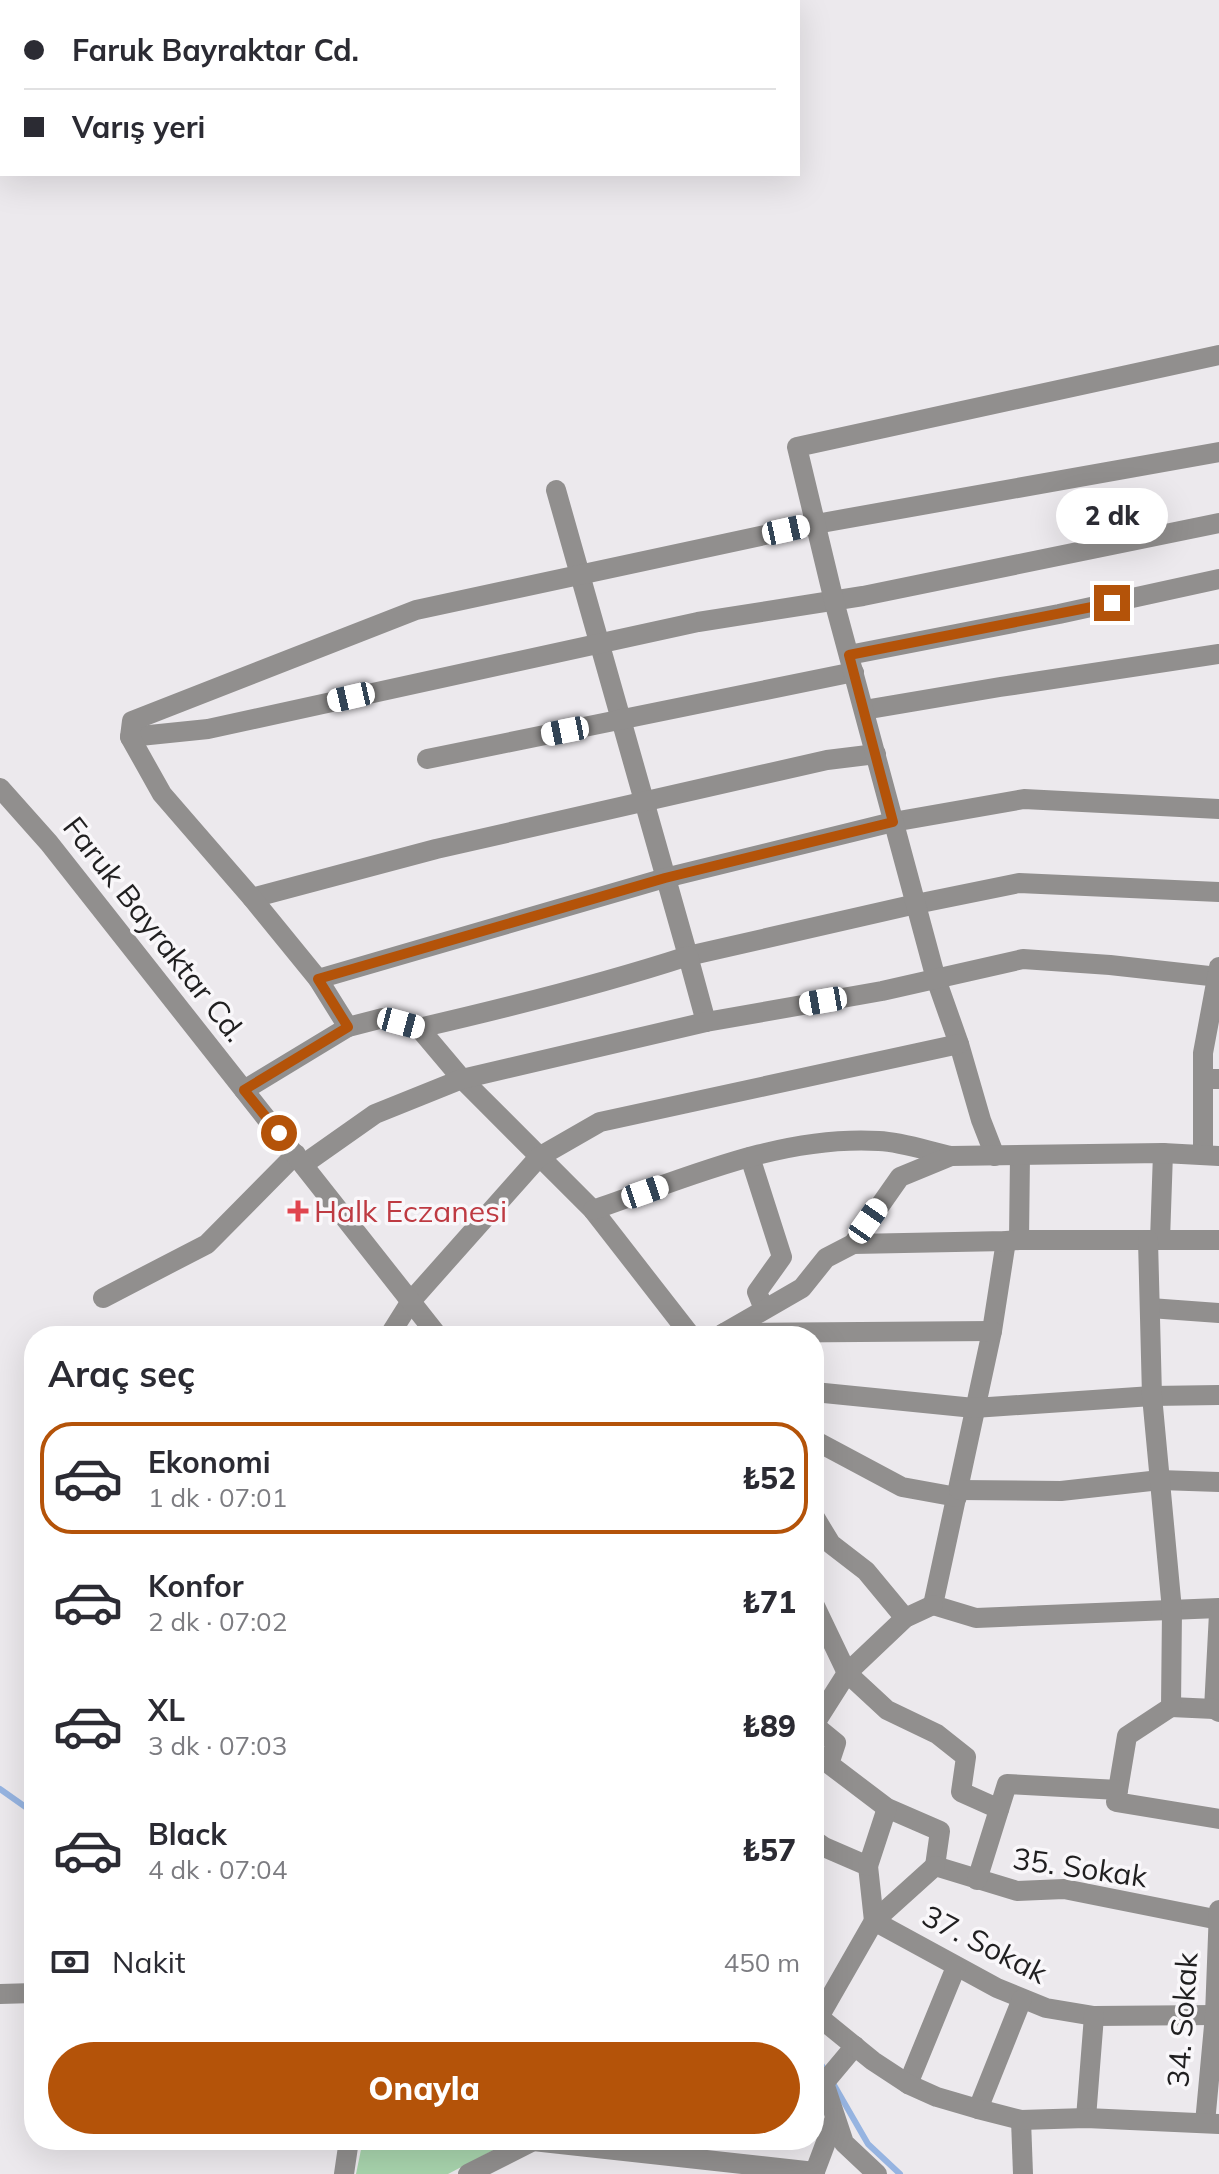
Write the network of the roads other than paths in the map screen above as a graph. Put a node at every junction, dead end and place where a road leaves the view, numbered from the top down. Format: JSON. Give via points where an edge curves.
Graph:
{"nodes":[{"id":1,"x":1219,"y":355,"type":"edge"},
{"id":2,"x":1219,"y":452,"type":"edge"},
{"id":3,"x":556,"y":490,"type":"dead end"},
{"id":4,"x":1219,"y":523,"type":"edge"},
{"id":5,"x":816,"y":524,"type":"junction"},
{"id":6,"x":579,"y":574,"type":"junction"},
{"id":7,"x":1219,"y":579,"type":"edge"},
{"id":8,"x":834,"y":601,"type":"junction"},
{"id":9,"x":599,"y":643,"type":"junction"},
{"id":10,"x":1219,"y":654,"type":"edge"},
{"id":11,"x":851,"y":664,"type":"junction"},
{"id":12,"x":864,"y":710,"type":"junction"},
{"id":13,"x":620,"y":720,"type":"junction"},
{"id":14,"x":130,"y":737,"type":"junction"},
{"id":15,"x":876,"y":754,"type":"junction"},
{"id":16,"x":427,"y":759,"type":"dead end"},
{"id":17,"x":0,"y":788,"type":"edge"},
{"id":18,"x":643,"y":801,"type":"junction"},
{"id":19,"x":1219,"y":809,"type":"edge"},
{"id":20,"x":893,"y":822,"type":"junction"},
{"id":21,"x":665,"y":878,"type":"junction"},
{"id":22,"x":1219,"y":892,"type":"edge"},
{"id":23,"x":252,"y":898,"type":"junction"},
{"id":24,"x":916,"y":904,"type":"junction"},
{"id":25,"x":688,"y":956,"type":"junction"},
{"id":26,"x":1218,"y":973,"type":"edge"},
{"id":27,"x":318,"y":979,"type":"junction"},
{"id":28,"x":936,"y":979,"type":"junction"},
{"id":29,"x":706,"y":1022,"type":"junction"},
{"id":30,"x":348,"y":1027,"type":"junction"},
{"id":31,"x":419,"y":1028,"type":"junction"},
{"id":32,"x":959,"y":1044,"type":"junction"},
{"id":33,"x":462,"y":1079,"type":"junction"},
{"id":34,"x":1211,"y":1079,"type":"edge"},
{"id":35,"x":244,"y":1090,"type":"junction"},
{"id":36,"x":1163,"y":1153,"type":"junction"},
{"id":37,"x":1020,"y":1155,"type":"junction"},
{"id":38,"x":1211,"y":1155,"type":"edge"},
{"id":39,"x":951,"y":1156,"type":"junction"},
{"id":40,"x":995,"y":1156,"type":"junction"},
{"id":41,"x":539,"y":1157,"type":"junction"},
{"id":42,"x":750,"y":1157,"type":"junction"},
{"id":43,"x":300,"y":1159,"type":"junction"},
{"id":44,"x":593,"y":1210,"type":"junction"},
{"id":45,"x":1013,"y":1240,"type":"junction"},
{"id":46,"x":1154,"y":1240,"type":"junction"},
{"id":47,"x":1219,"y":1240,"type":"edge"},
{"id":48,"x":853,"y":1244,"type":"junction"},
{"id":49,"x":103,"y":1298,"type":"dead end"},
{"id":50,"x":411,"y":1301,"type":"junction"},
{"id":51,"x":1150,"y":1308,"type":"junction"},
{"id":52,"x":764,"y":1309,"type":"junction"},
{"id":53,"x":1219,"y":1313,"type":"edge"},
{"id":54,"x":395,"y":1326,"type":"edge"},
{"id":55,"x":430,"y":1326,"type":"edge"},
{"id":56,"x":683,"y":1326,"type":"edge"},
{"id":57,"x":737,"y":1326,"type":"edge"},
{"id":58,"x":992,"y":1331,"type":"junction"},
{"id":59,"x":824,"y":1333,"type":"edge"},
{"id":60,"x":824,"y":1393,"type":"edge"},
{"id":61,"x":1219,"y":1395,"type":"edge"},
{"id":62,"x":1152,"y":1396,"type":"junction"},
{"id":63,"x":974,"y":1408,"type":"junction"},
{"id":64,"x":824,"y":1445,"type":"edge"},
{"id":65,"x":1160,"y":1480,"type":"junction"},
{"id":66,"x":1219,"y":1482,"type":"edge"},
{"id":67,"x":958,"y":1493,"type":"junction"},
{"id":68,"x":824,"y":1532,"type":"edge"},
{"id":69,"x":933,"y":1605,"type":"junction"},
{"id":70,"x":1172,"y":1610,"type":"junction"},
{"id":71,"x":1219,"y":1610,"type":"edge"},
{"id":72,"x":905,"y":1618,"type":"junction"},
{"id":73,"x":824,"y":1625,"type":"edge"},
{"id":74,"x":847,"y":1673,"type":"junction"},
{"id":75,"x":1171,"y":1707,"type":"junction"},
{"id":76,"x":824,"y":1709,"type":"edge"},
{"id":77,"x":1216,"y":1711,"type":"edge"},
{"id":78,"x":824,"y":1733,"type":"edge"},
{"id":79,"x":1118,"y":1790,"type":"junction"},
{"id":80,"x":887,"y":1808,"type":"junction"},
{"id":81,"x":999,"y":1809,"type":"junction"},
{"id":82,"x":1219,"y":1819,"type":"edge"},
{"id":83,"x":824,"y":1847,"type":"edge"},
{"id":84,"x":868,"y":1866,"type":"junction"},
{"id":85,"x":935,"y":1866,"type":"junction"},
{"id":86,"x":977,"y":1880,"type":"junction"},
{"id":87,"x":1219,"y":1910,"type":"edge"},
{"id":88,"x":1219,"y":1920,"type":"edge"},
{"id":89,"x":874,"y":1921,"type":"junction"},
{"id":90,"x":956,"y":1967,"type":"junction"},
{"id":91,"x":1217,"y":1992,"type":"edge"},
{"id":92,"x":24,"y":1993,"type":"edge"},
{"id":93,"x":0,"y":1994,"type":"edge"},
{"id":94,"x":1022,"y":1999,"type":"junction"},
{"id":95,"x":824,"y":2002,"type":"edge"},
{"id":96,"x":1215,"y":2015,"type":"junction"},
{"id":97,"x":1094,"y":2016,"type":"junction"},
{"id":98,"x":824,"y":2040,"type":"edge"},
{"id":99,"x":833,"y":2068,"type":"edge"},
{"id":100,"x":908,"y":2084,"type":"junction"},
{"id":101,"x":978,"y":2109,"type":"junction"},
{"id":102,"x":835,"y":2118,"type":"junction"},
{"id":103,"x":1086,"y":2118,"type":"junction"},
{"id":104,"x":1021,"y":2120,"type":"junction"},
{"id":105,"x":1212,"y":2124,"type":"edge"},
{"id":106,"x":824,"y":2147,"type":"edge"},
{"id":107,"x":348,"y":2150,"type":"edge"},
{"id":108,"x":517,"y":2150,"type":"edge"},
{"id":109,"x":619,"y":2150,"type":"edge"},
{"id":110,"x":823,"y":2150,"type":"edge"},
{"id":111,"x":480,"y":2172,"type":"edge"},
{"id":112,"x":814,"y":2173,"type":"edge"},
{"id":113,"x":344,"y":2174,"type":"edge"},
{"id":114,"x":877,"y":2174,"type":"edge"},
{"id":115,"x":1023,"y":2174,"type":"edge"}],
"edges":[{"from":1,"to":5,"type":"street","via":[[797,447]]},
{"from":2,"to":5,"type":"street"},
{"from":3,"to":6,"type":"street"},
{"from":4,"to":8,"type":"street"},
{"from":5,"to":6,"type":"street"},
{"from":5,"to":8,"type":"street"},
{"from":6,"to":9,"type":"street"},
{"from":6,"to":14,"type":"street","via":[[416,610],[132,721]]},
{"from":7,"to":11,"type":"street"},
{"from":8,"to":9,"type":"street"},
{"from":8,"to":11,"type":"street"},
{"from":9,"to":13,"type":"street"},
{"from":9,"to":14,"type":"street","via":[[208,729]]},
{"from":10,"to":12,"type":"street"},
{"from":11,"to":12,"type":"street"},
{"from":11,"to":13,"type":"street"},
{"from":12,"to":15,"type":"street"},
{"from":13,"to":16,"type":"street"},
{"from":13,"to":18,"type":"street"},
{"from":14,"to":23,"type":"street","via":[[162,794]]},
{"from":15,"to":18,"type":"street"},
{"from":15,"to":20,"type":"street"},
{"from":17,"to":35,"type":"street","name":"Faruk Bayraktar Cd."},
{"from":18,"to":21,"type":"street"},
{"from":18,"to":23,"type":"street"},
{"from":19,"to":20,"type":"street","via":[[1024,799]]},
{"from":20,"to":21,"type":"street"},
{"from":20,"to":24,"type":"street"},
{"from":21,"to":25,"type":"street"},
{"from":21,"to":27,"type":"street"},
{"from":22,"to":24,"type":"street","via":[[1019,883]]},
{"from":23,"to":27,"type":"street"},
{"from":24,"to":25,"type":"street"},
{"from":24,"to":28,"type":"street"},
{"from":25,"to":29,"type":"street"},
{"from":25,"to":31,"type":"street","via":[[527,1004]]},
{"from":26,"to":28,"type":"street","via":[[1023,959]]},
{"from":26,"to":34,"type":"street","via":[[1203,1053]]},
{"from":27,"to":30,"type":"street"},
{"from":28,"to":29,"type":"street"},
{"from":28,"to":32,"type":"street"},
{"from":29,"to":33,"type":"street"},
{"from":30,"to":31,"type":"street","via":[[383,1018]]},
{"from":30,"to":35,"type":"street"},
{"from":31,"to":33,"type":"street"},
{"from":32,"to":40,"type":"street"},
{"from":32,"to":41,"type":"street","via":[[600,1122]]},
{"from":33,"to":41,"type":"street"},
{"from":33,"to":43,"type":"street","via":[[375,1114]]},
{"from":34,"to":38,"type":"street"},
{"from":35,"to":43,"type":"street","name":"Faruk Bayraktar Cd."},
{"from":36,"to":37,"type":"street"},
{"from":36,"to":38,"type":"street"},
{"from":36,"to":46,"type":"street"},
{"from":37,"to":40,"type":"street"},
{"from":37,"to":45,"type":"street"},
{"from":39,"to":40,"type":"street"},
{"from":39,"to":42,"type":"street","via":[[881,1141],[821,1143]]},
{"from":39,"to":48,"type":"street","via":[[900,1177]]},
{"from":41,"to":44,"type":"street"},
{"from":41,"to":50,"type":"street"},
{"from":42,"to":44,"type":"street"},
{"from":42,"to":52,"type":"street","via":[[782,1257],[757,1292]]},
{"from":43,"to":49,"type":"street","via":[[207,1244]]},
{"from":43,"to":50,"type":"street","name":"Faruk Bayraktar Cd."},
{"from":44,"to":56,"type":"street"},
{"from":45,"to":46,"type":"street"},
{"from":45,"to":48,"type":"street"},
{"from":45,"to":58,"type":"street"},
{"from":46,"to":47,"type":"street"},
{"from":46,"to":51,"type":"street"},
{"from":48,"to":52,"type":"street","via":[[826,1258],[802,1288]]},
{"from":50,"to":54,"type":"street"},
{"from":50,"to":55,"type":"street","name":"Faruk Bayraktar Cd."},
{"from":51,"to":53,"type":"street"},
{"from":51,"to":62,"type":"street"},
{"from":52,"to":57,"type":"street"},
{"from":58,"to":59,"type":"street"},
{"from":58,"to":63,"type":"street"},
{"from":60,"to":63,"type":"street"},
{"from":61,"to":62,"type":"street"},
{"from":62,"to":63,"type":"street"},
{"from":62,"to":65,"type":"street"},
{"from":63,"to":67,"type":"street"},
{"from":64,"to":67,"type":"street","via":[[902,1487]]},
{"from":65,"to":66,"type":"street"},
{"from":65,"to":67,"type":"street","via":[[1061,1491]]},
{"from":65,"to":70,"type":"street"},
{"from":67,"to":69,"type":"street"},
{"from":68,"to":72,"type":"street","via":[[866,1571]]},
{"from":69,"to":70,"type":"street","via":[[976,1618]]},
{"from":69,"to":72,"type":"street"},
{"from":70,"to":71,"type":"street"},
{"from":70,"to":75,"type":"street"},
{"from":71,"to":77,"type":"street"},
{"from":72,"to":74,"type":"street"},
{"from":73,"to":74,"type":"street"},
{"from":74,"to":76,"type":"street"},
{"from":74,"to":81,"type":"street","via":[[887,1710],[937,1734],[966,1757],[961,1792]]},
{"from":75,"to":77,"type":"street"},
{"from":75,"to":79,"type":"street","via":[[1127,1736]]},
{"from":78,"to":80,"type":"street","via":[[836,1743],[829,1764]]},
{"from":79,"to":81,"type":"street","via":[[1007,1784]]},
{"from":79,"to":82,"type":"street","via":[[1116,1802]]},
{"from":80,"to":84,"type":"street"},
{"from":80,"to":85,"type":"street","via":[[940,1831]]},
{"from":81,"to":86,"type":"street"},
{"from":83,"to":84,"type":"street"},
{"from":84,"to":89,"type":"street"},
{"from":85,"to":86,"type":"street","name":"35. Sokak"},
{"from":85,"to":89,"type":"street"},
{"from":86,"to":88,"type":"street","name":"35. Sokak","via":[[1017,1891],[1064,1889]]},
{"from":87,"to":88,"type":"street","name":"34. Sokak"},
{"from":88,"to":91,"type":"street","name":"34. Sokak"},
{"from":89,"to":90,"type":"street","name":"37. Sokak"},
{"from":89,"to":95,"type":"street"},
{"from":90,"to":94,"type":"street","name":"37. Sokak"},
{"from":90,"to":100,"type":"street"},
{"from":91,"to":96,"type":"street","name":"34. Sokak"},
{"from":92,"to":93,"type":"street"},
{"from":94,"to":97,"type":"street","name":"37. Sokak"},
{"from":94,"to":101,"type":"street"},
{"from":96,"to":97,"type":"street","name":"37. Sokak"},
{"from":96,"to":105,"type":"street","name":"34. Sokak"},
{"from":97,"to":103,"type":"street"},
{"from":98,"to":99,"type":"street"},
{"from":99,"to":100,"type":"street"},
{"from":99,"to":102,"type":"street"},
{"from":100,"to":101,"type":"street"},
{"from":101,"to":104,"type":"street"},
{"from":102,"to":106,"type":"street"},
{"from":102,"to":114,"type":"street","via":[[844,2143]]},
{"from":103,"to":104,"type":"street"},
{"from":103,"to":105,"type":"street"},
{"from":104,"to":115,"type":"street"},
{"from":107,"to":113,"type":"street"},
{"from":108,"to":111,"type":"street"},
{"from":109,"to":112,"type":"street"},
{"from":110,"to":112,"type":"street"}]}
